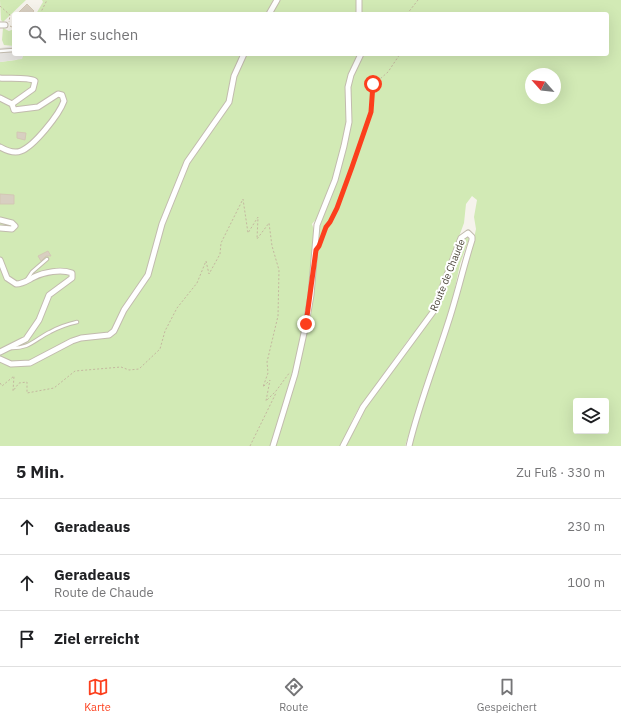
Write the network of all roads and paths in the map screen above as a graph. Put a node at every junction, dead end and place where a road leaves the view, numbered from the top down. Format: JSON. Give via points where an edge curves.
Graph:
{"nodes":[{"id":1,"x":47,"y":0,"type":"edge"},
{"id":2,"x":277,"y":0,"type":"edge"},
{"id":3,"x":359,"y":0,"type":"edge"},
{"id":4,"x":418,"y":0,"type":"edge"},
{"id":5,"x":0,"y":6,"type":"edge"},
{"id":6,"x":41,"y":12,"type":"edge"},
{"id":7,"x":271,"y":12,"type":"edge"},
{"id":8,"x":359,"y":12,"type":"edge"},
{"id":9,"x":409,"y":12,"type":"edge"},
{"id":10,"x":2,"y":25,"type":"edge"},
{"id":11,"x":12,"y":50,"type":"edge"},
{"id":12,"x":0,"y":51,"type":"edge"},
{"id":13,"x":243,"y":56,"type":"edge"},
{"id":14,"x":360,"y":56,"type":"edge"},
{"id":15,"x":399,"y":56,"type":"edge"},
{"id":16,"x":0,"y":78,"type":"edge"},
{"id":17,"x":0,"y":98,"type":"edge"},
{"id":18,"x":12,"y":104,"type":"junction"},
{"id":19,"x":0,"y":147,"type":"edge"},
{"id":20,"x":0,"y":220,"type":"edge"},
{"id":21,"x":0,"y":228,"type":"edge"},
{"id":22,"x":321,"y":240,"type":"dead end"},
{"id":23,"x":47,"y":259,"type":"dead end"},
{"id":24,"x":0,"y":260,"type":"edge"},
{"id":25,"x":0,"y":268,"type":"edge"},
{"id":26,"x":5,"y":273,"type":"junction"},
{"id":27,"x":24,"y":282,"type":"junction"},
{"id":28,"x":77,"y":322,"type":"dead end"},
{"id":29,"x":8,"y":348,"type":"junction"},
{"id":30,"x":0,"y":352,"type":"edge"},
{"id":31,"x":0,"y":359,"type":"edge"},
{"id":32,"x":295,"y":374,"type":"junction"},
{"id":33,"x":0,"y":383,"type":"edge"},
{"id":34,"x":276,"y":391,"type":"junction"},
{"id":35,"x":250,"y":446,"type":"edge"},
{"id":36,"x":272,"y":446,"type":"edge"},
{"id":37,"x":343,"y":446,"type":"edge"},
{"id":38,"x":409,"y":446,"type":"edge"}],
"edges":[{"from":1,"to":6,"type":"path"},
{"from":2,"to":7,"type":"street"},
{"from":3,"to":8,"type":"street"},
{"from":4,"to":9,"type":"path"},
{"from":5,"to":10,"type":"path","via":[[10,17],[10,22]]},
{"from":11,"to":12,"type":"lane"},
{"from":13,"to":31,"type":"street","via":[[234,76],[229,102],[195,149],[184,169],[162,224],[148,275],[124,310],[114,331],[72,341],[30,363],[11,364]]},
{"from":14,"to":32,"type":"street","via":[[348,86],[349,122],[336,180],[317,225],[310,305]]},
{"from":15,"to":22,"type":"path","via":[[388,72],[373,84],[371,112],[337,208]]},
{"from":16,"to":18,"type":"street","via":[[29,78],[34,81],[33,89]]},
{"from":17,"to":18,"type":"street"},
{"from":18,"to":19,"type":"street","via":[[13,109],[18,111],[40,106],[58,94],[64,99],[46,128],[28,147],[20,152]]},
{"from":20,"to":21,"type":"street","via":[[15,226],[12,229]]},
{"from":23,"to":27,"type":"lane"},
{"from":24,"to":26,"type":"street"},
{"from":25,"to":26,"type":"lane"},
{"from":26,"to":27,"type":"street","via":[[12,282]]},
{"from":27,"to":29,"type":"street","via":[[41,274],[66,271],[72,274],[68,283],[49,295],[36,324],[21,342]]},
{"from":28,"to":29,"type":"lane","via":[[48,332],[26,347]]},
{"from":29,"to":30,"type":"street"},
{"from":32,"to":34,"type":"path","via":[[290,372]]},
{"from":32,"to":36,"type":"street"},
{"from":33,"to":34,"type":"path","via":[[2,386],[14,376],[13,391],[19,383],[27,382],[27,392],[54,388],[75,370],[121,367],[139,370],[160,349],[165,331],[177,308],[197,283],[206,261],[209,274],[220,254],[221,243],[242,199],[248,233],[258,217],[257,239],[269,223],[279,270],[278,316],[263,387],[270,380],[266,401]]},
{"from":34,"to":35,"type":"path"},
{"from":37,"to":38,"type":"street","name":"Route de Chaude","via":[[363,407],[433,312],[461,238],[468,233],[472,240]]}]}
